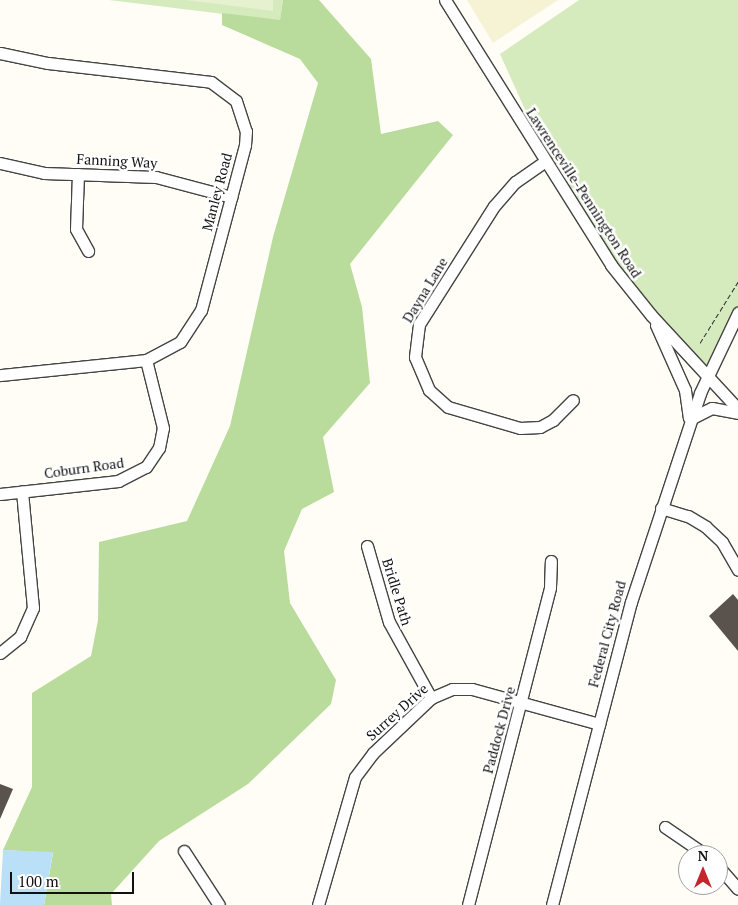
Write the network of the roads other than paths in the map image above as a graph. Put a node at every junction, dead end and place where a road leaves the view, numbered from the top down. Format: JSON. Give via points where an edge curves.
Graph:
{"nodes":[{"id":1,"x":445,"y":0,"type":"edge"},
{"id":2,"x":0,"y":53,"type":"edge"},
{"id":3,"x":544,"y":162,"type":"junction"},
{"id":4,"x":0,"y":163,"type":"edge"},
{"id":5,"x":78,"y":174,"type":"junction"},
{"id":6,"x":232,"y":197,"type":"junction"},
{"id":7,"x":88,"y":251,"type":"dead end"},
{"id":8,"x":738,"y":313,"type":"edge"},
{"id":9,"x":651,"y":315,"type":"junction"},
{"id":10,"x":146,"y":360,"type":"junction"},
{"id":11,"x":0,"y":375,"type":"edge"},
{"id":12,"x":707,"y":376,"type":"junction"},
{"id":13,"x":572,"y":400,"type":"dead end"},
{"id":14,"x":738,"y":409,"type":"edge"},
{"id":15,"x":738,"y":413,"type":"edge"},
{"id":16,"x":690,"y":422,"type":"junction"},
{"id":17,"x":22,"y":492,"type":"junction"},
{"id":18,"x":0,"y":494,"type":"edge"},
{"id":19,"x":661,"y":508,"type":"junction"},
{"id":20,"x":367,"y":546,"type":"dead end"},
{"id":21,"x":551,"y":562,"type":"dead end"},
{"id":22,"x":738,"y":570,"type":"edge"},
{"id":23,"x":0,"y":653,"type":"edge"},
{"id":24,"x":431,"y":698,"type":"junction"},
{"id":25,"x":522,"y":703,"type":"junction"},
{"id":26,"x":599,"y":724,"type":"junction"},
{"id":27,"x":665,"y":827,"type":"dead end"},
{"id":28,"x":691,"y":845,"type":"edge"},
{"id":29,"x":184,"y":851,"type":"dead end"},
{"id":30,"x":728,"y":878,"type":"edge"},
{"id":31,"x":738,"y":889,"type":"edge"},
{"id":32,"x":219,"y":905,"type":"edge"},
{"id":33,"x":318,"y":905,"type":"edge"},
{"id":34,"x":468,"y":905,"type":"edge"},
{"id":35,"x":552,"y":905,"type":"edge"}],
"edges":[{"from":1,"to":3,"type":"street","name":"Lawrenceville-Pennington Road"},
{"from":2,"to":6,"type":"street","name":"Manley Road","via":[[48,63],[201,80],[221,87],[241,110],[246,131]]},
{"from":3,"to":9,"type":"street","name":"Lawrenceville-Pennington Road","via":[[611,265]]},
{"from":3,"to":13,"type":"street","name":"Dayna Lane","via":[[515,182],[494,206],[419,324],[415,357],[422,380],[438,399],[476,416],[530,429],[553,420]]},
{"from":4,"to":5,"type":"street","name":"Fanning Way","via":[[25,170]]},
{"from":5,"to":6,"type":"street","name":"Fanning Way","via":[[156,177]]},
{"from":5,"to":7,"type":"street","via":[[76,229]]},
{"from":6,"to":10,"type":"street","name":"Manley Road","via":[[196,322],[180,342]]},
{"from":8,"to":12,"type":"street","name":"Federal City Road"},
{"from":9,"to":12,"type":"street","name":"Lawrenceville-Pennington Road"},
{"from":9,"to":16,"type":"street","via":[[688,399]]},
{"from":10,"to":11,"type":"street","name":"Manley Road"},
{"from":10,"to":17,"type":"street","name":"Coburn Road","via":[[163,428],[159,448],[146,466],[118,481]]},
{"from":12,"to":14,"type":"street","name":"Lawrenceville-Pennington Road"},
{"from":12,"to":16,"type":"street","name":"Federal City Road"},
{"from":15,"to":16,"type":"street","via":[[712,408]]},
{"from":16,"to":19,"type":"street","name":"Federal City Road"},
{"from":17,"to":18,"type":"street","name":"Coburn Road"},
{"from":17,"to":23,"type":"street","via":[[33,608],[20,637]]},
{"from":19,"to":22,"type":"street","via":[[688,516],[706,526],[722,542]]},
{"from":19,"to":26,"type":"street","name":"Federal City Road","via":[[630,602]]},
{"from":20,"to":24,"type":"street","name":"Bridle Path","via":[[389,622]]},
{"from":21,"to":25,"type":"street","name":"Paddock Drive","via":[[550,587]]},
{"from":24,"to":25,"type":"street","name":"Surrey Drive","via":[[462,688]]},
{"from":24,"to":33,"type":"street","name":"Surrey Drive","via":[[373,753],[355,777]]},
{"from":25,"to":26,"type":"street","name":"Surrey Drive"},
{"from":25,"to":34,"type":"street","name":"Paddock Drive"},
{"from":26,"to":35,"type":"street","name":"Federal City Road"},
{"from":27,"to":28,"type":"street"},
{"from":29,"to":32,"type":"street"},
{"from":30,"to":31,"type":"street"}]}
